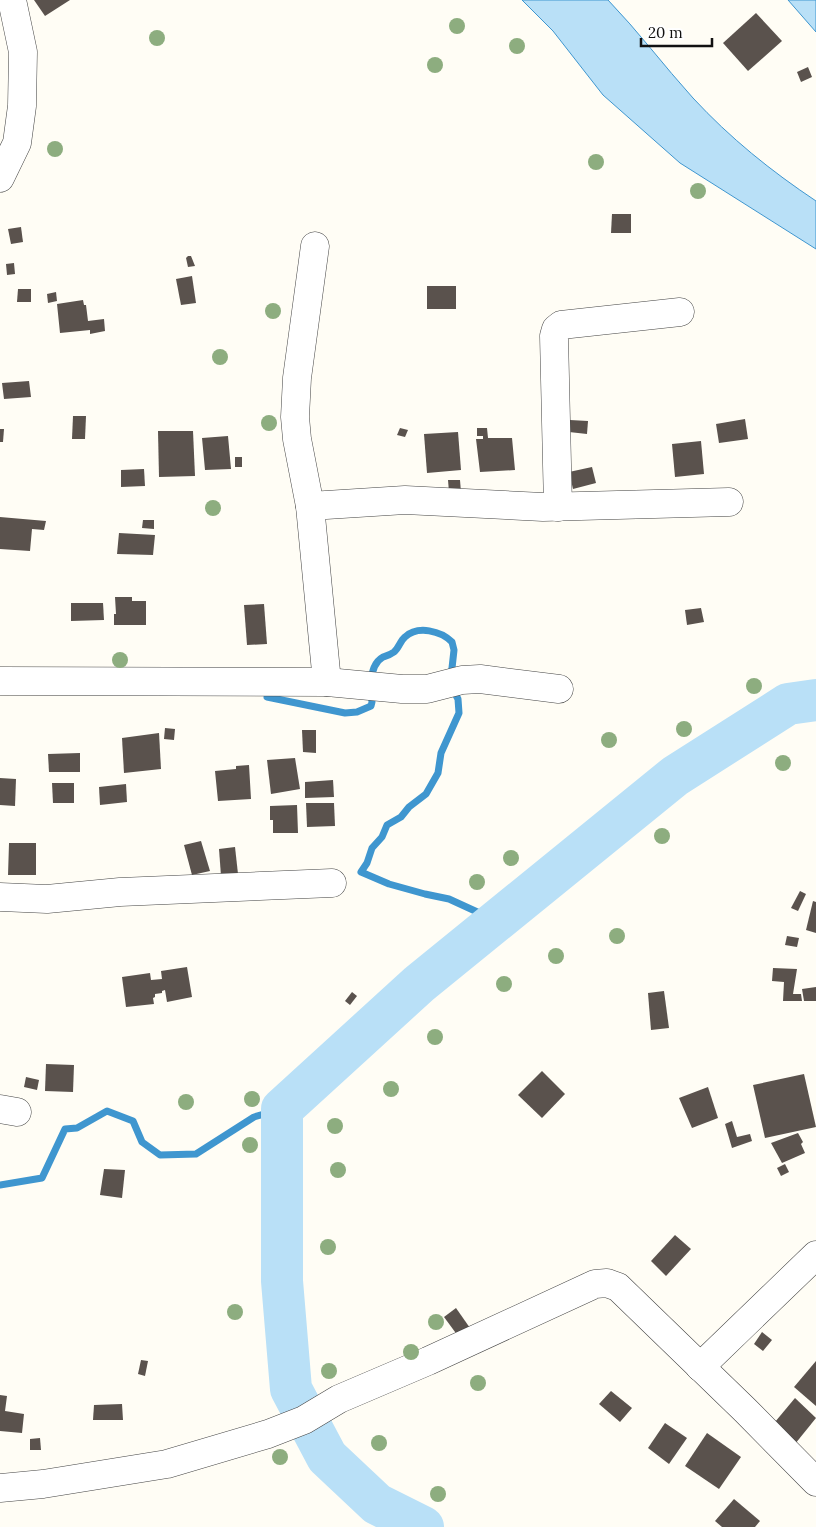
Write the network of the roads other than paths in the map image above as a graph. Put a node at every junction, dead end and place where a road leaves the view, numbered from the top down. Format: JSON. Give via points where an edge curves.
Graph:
{"nodes":[{"id":1,"x":12,"y":0,"type":"edge"},
{"id":2,"x":0,"y":178,"type":"edge"},
{"id":3,"x":315,"y":246,"type":"dead end"},
{"id":4,"x":680,"y":312,"type":"dead end"},
{"id":5,"x":729,"y":502,"type":"dead end"},
{"id":6,"x":310,"y":506,"type":"junction"},
{"id":7,"x":558,"y":506,"type":"junction"},
{"id":8,"x":0,"y":681,"type":"edge"},
{"id":9,"x":327,"y":682,"type":"junction"},
{"id":10,"x":559,"y":689,"type":"dead end"},
{"id":11,"x":332,"y":883,"type":"dead end"},
{"id":12,"x":0,"y":897,"type":"edge"},
{"id":13,"x":816,"y":1254,"type":"edge"},
{"id":14,"x":700,"y":1366,"type":"junction"},
{"id":15,"x":816,"y":1482,"type":"edge"},
{"id":16,"x":0,"y":1488,"type":"edge"}],
"edges":[{"from":1,"to":2,"type":"street","via":[[23,52],[22,106],[17,143]]},
{"from":3,"to":6,"type":"street","via":[[297,378],[295,417]]},
{"from":4,"to":7,"type":"street","via":[[560,325],[556,329]]},
{"from":5,"to":7,"type":"street"},
{"from":6,"to":7,"type":"street","via":[[405,500]]},
{"from":6,"to":9,"type":"street"},
{"from":8,"to":9,"type":"street"},
{"from":9,"to":10,"type":"street","via":[[427,689],[480,679]]},
{"from":11,"to":12,"type":"street","via":[[120,892],[46,899]]},
{"from":13,"to":14,"type":"street"},
{"from":14,"to":15,"type":"street"},
{"from":14,"to":16,"type":"street","via":[[618,1287],[607,1283],[595,1284],[268,1434],[167,1464]]}]}
